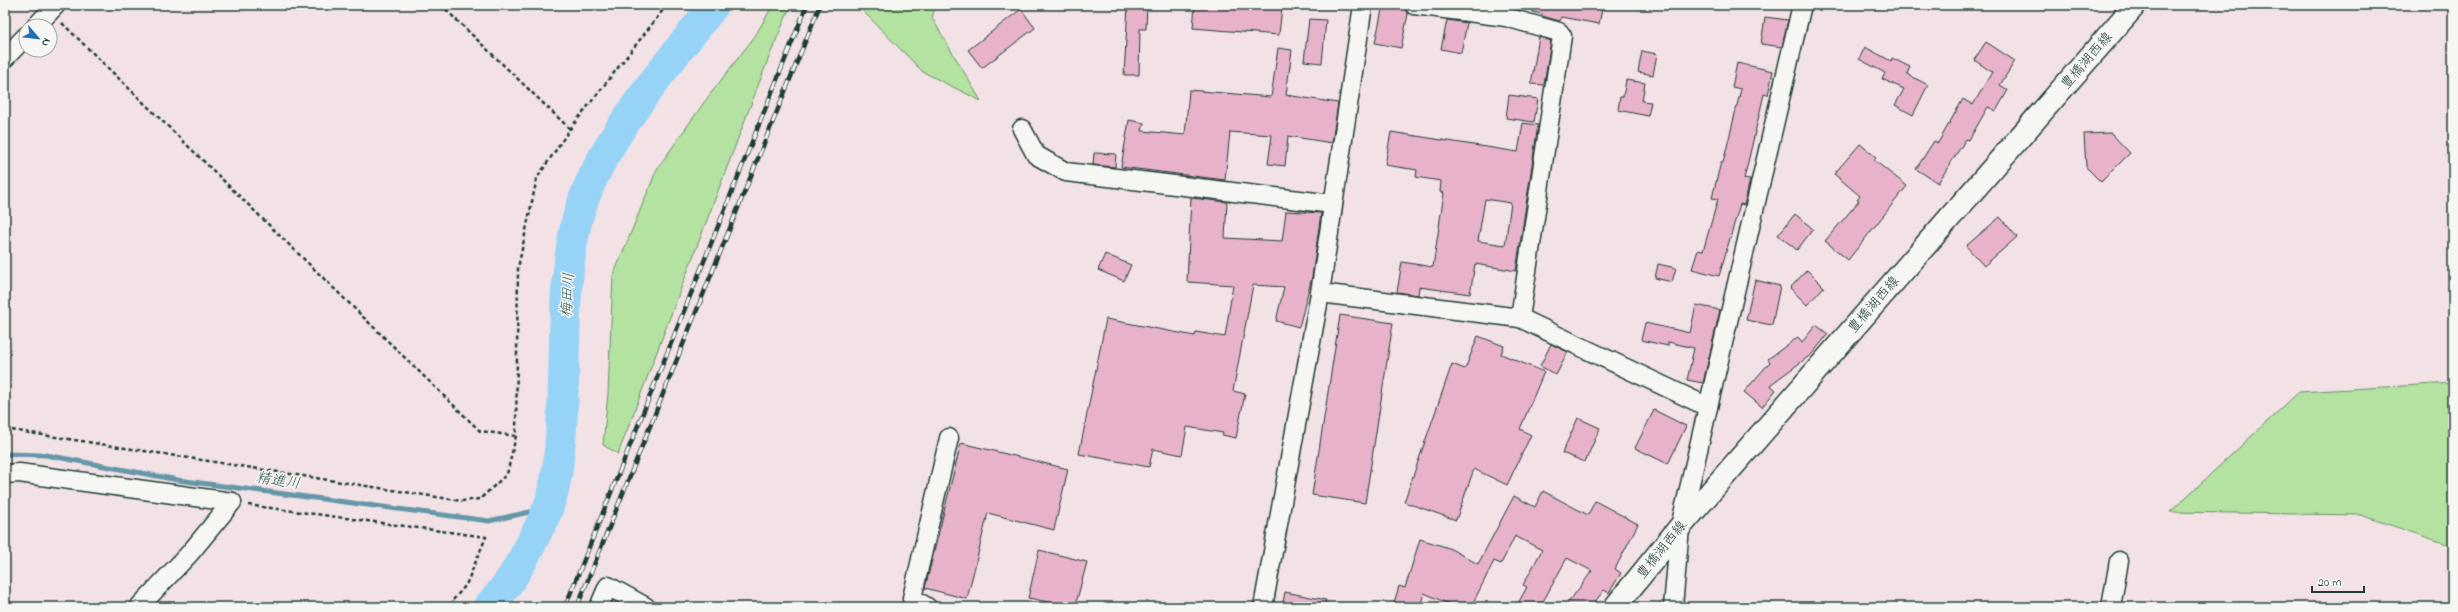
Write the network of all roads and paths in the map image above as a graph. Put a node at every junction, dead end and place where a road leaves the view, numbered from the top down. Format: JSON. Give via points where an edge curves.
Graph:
{"nodes":[{"id":1,"x":441,"y":5,"type":"edge"},
{"id":2,"x":666,"y":5,"type":"edge"},
{"id":3,"x":1363,"y":5,"type":"edge"},
{"id":4,"x":1414,"y":5,"type":"edge"},
{"id":5,"x":1802,"y":5,"type":"edge"},
{"id":6,"x":2135,"y":5,"type":"edge"},
{"id":7,"x":53,"y":8,"type":"edge"},
{"id":8,"x":1507,"y":11,"type":"edge"},
{"id":9,"x":44,"y":18,"type":"edge"},
{"id":10,"x":18,"y":44,"type":"edge"},
{"id":11,"x":5,"y":58,"type":"edge"},
{"id":12,"x":570,"y":129,"type":"junction"},
{"id":13,"x":1022,"y":129,"type":"dead end"},
{"id":14,"x":1333,"y":204,"type":"junction"},
{"id":15,"x":1320,"y":293,"type":"junction"},
{"id":16,"x":1520,"y":318,"type":"junction"},
{"id":17,"x":1708,"y":407,"type":"junction"},
{"id":18,"x":5,"y":429,"type":"edge"},
{"id":19,"x":516,"y":436,"type":"junction"},
{"id":20,"x":949,"y":438,"type":"dead end"},
{"id":21,"x":5,"y":474,"type":"edge"},
{"id":22,"x":232,"y":502,"type":"junction"},
{"id":23,"x":1680,"y":527,"type":"junction"},
{"id":24,"x":2119,"y":561,"type":"dead end"},
{"id":25,"x":139,"y":607,"type":"edge"},
{"id":26,"x":447,"y":607,"type":"edge"},
{"id":27,"x":599,"y":607,"type":"edge"},
{"id":28,"x":646,"y":607,"type":"edge"},
{"id":29,"x":927,"y":607,"type":"edge"},
{"id":30,"x":1264,"y":607,"type":"edge"},
{"id":31,"x":1615,"y":607,"type":"edge"},
{"id":32,"x":1672,"y":607,"type":"edge"},
{"id":33,"x":2111,"y":607,"type":"edge"}],
"edges":[{"from":1,"to":12,"type":"path"},
{"from":2,"to":12,"type":"path"},
{"from":3,"to":14,"type":"street"},
{"from":4,"to":8,"type":"street"},
{"from":5,"to":17,"type":"street"},
{"from":6,"to":23,"type":"main road","name":"豊橋湖西線"},
{"from":7,"to":9,"type":"street"},
{"from":7,"to":19,"type":"path","via":[[480,431]]},
{"from":8,"to":16,"type":"street","via":[[1560,32],[1562,36]]},
{"from":10,"to":11,"type":"street"},
{"from":12,"to":19,"type":"path","via":[[537,178],[518,268]]},
{"from":13,"to":14,"type":"street","via":[[1036,155],[1066,172]]},
{"from":14,"to":15,"type":"street"},
{"from":15,"to":16,"type":"street"},
{"from":15,"to":30,"type":"street"},
{"from":16,"to":17,"type":"street"},
{"from":17,"to":23,"type":"street"},
{"from":18,"to":19,"type":"path","via":[[462,501],[480,499],[507,474]]},
{"from":20,"to":29,"type":"street","via":[[912,598]]},
{"from":21,"to":22,"type":"street","via":[[19,473]]},
{"from":22,"to":25,"type":"street","via":[[190,553]]},
{"from":22,"to":26,"type":"path","via":[[486,537],[466,585]]},
{"from":23,"to":31,"type":"main road","name":"豊橋湖西線"},
{"from":23,"to":32,"type":"street"},
{"from":24,"to":33,"type":"street"},
{"from":27,"to":28,"type":"street","via":[[608,586]]}]}
